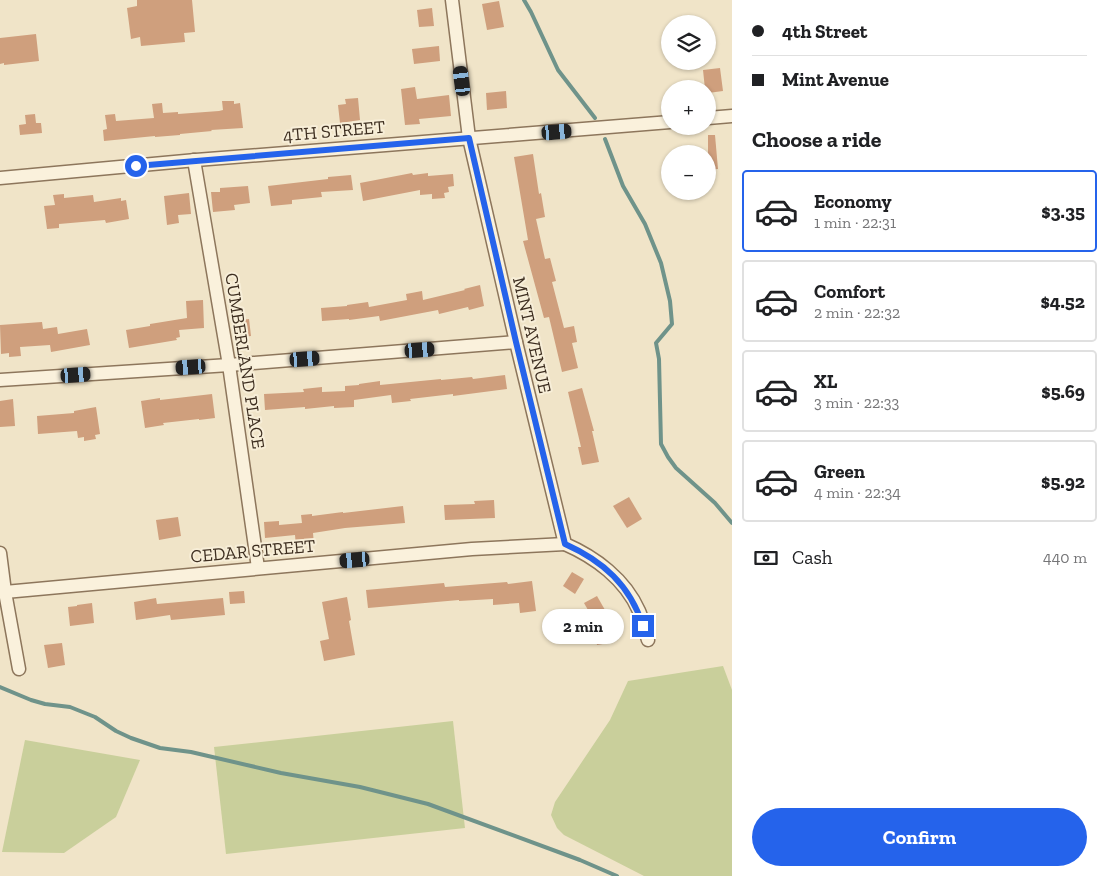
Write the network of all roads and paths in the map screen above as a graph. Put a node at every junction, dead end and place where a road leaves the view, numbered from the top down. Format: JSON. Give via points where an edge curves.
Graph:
{"nodes":[{"id":1,"x":452,"y":0,"type":"edge"},
{"id":2,"x":732,"y":116,"type":"edge"},
{"id":3,"x":716,"y":117,"type":"edge"},
{"id":4,"x":661,"y":123,"type":"edge"},
{"id":5,"x":469,"y":138,"type":"junction"},
{"id":6,"x":194,"y":160,"type":"junction"},
{"id":7,"x":0,"y":178,"type":"edge"},
{"id":8,"x":516,"y":342,"type":"junction"},
{"id":9,"x":229,"y":365,"type":"junction"},
{"id":10,"x":0,"y":380,"type":"edge"},
{"id":11,"x":565,"y":544,"type":"junction"},
{"id":12,"x":0,"y":553,"type":"edge"},
{"id":13,"x":258,"y":568,"type":"junction"},
{"id":14,"x":5,"y":592,"type":"junction"},
{"id":15,"x":6,"y":625,"type":"edge"},
{"id":16,"x":648,"y":640,"type":"dead end"},
{"id":17,"x":19,"y":669,"type":"dead end"}],
"edges":[{"from":1,"to":5,"type":"street","name":"MINT AVENUE"},
{"from":2,"to":3,"type":"street"},
{"from":4,"to":5,"type":"street","name":"4TH STREET"},
{"from":5,"to":6,"type":"street","name":"4TH STREET"},
{"from":5,"to":8,"type":"street","name":"MINT AVENUE"},
{"from":6,"to":7,"type":"street","name":"4TH STREET"},
{"from":6,"to":9,"type":"street","name":"CUMBERLAND PLACE"},
{"from":8,"to":9,"type":"street"},
{"from":8,"to":11,"type":"street","name":"MINT AVENUE"},
{"from":9,"to":10,"type":"street"},
{"from":9,"to":13,"type":"street","name":"CUMBERLAND PLACE"},
{"from":11,"to":13,"type":"street","name":"CEDAR STREET"},
{"from":11,"to":16,"type":"street","via":[[595,560],[619,581],[638,610]]},
{"from":12,"to":14,"type":"street"},
{"from":13,"to":14,"type":"street","name":"CEDAR STREET"},
{"from":14,"to":15,"type":"street"},
{"from":15,"to":17,"type":"street"}]}
